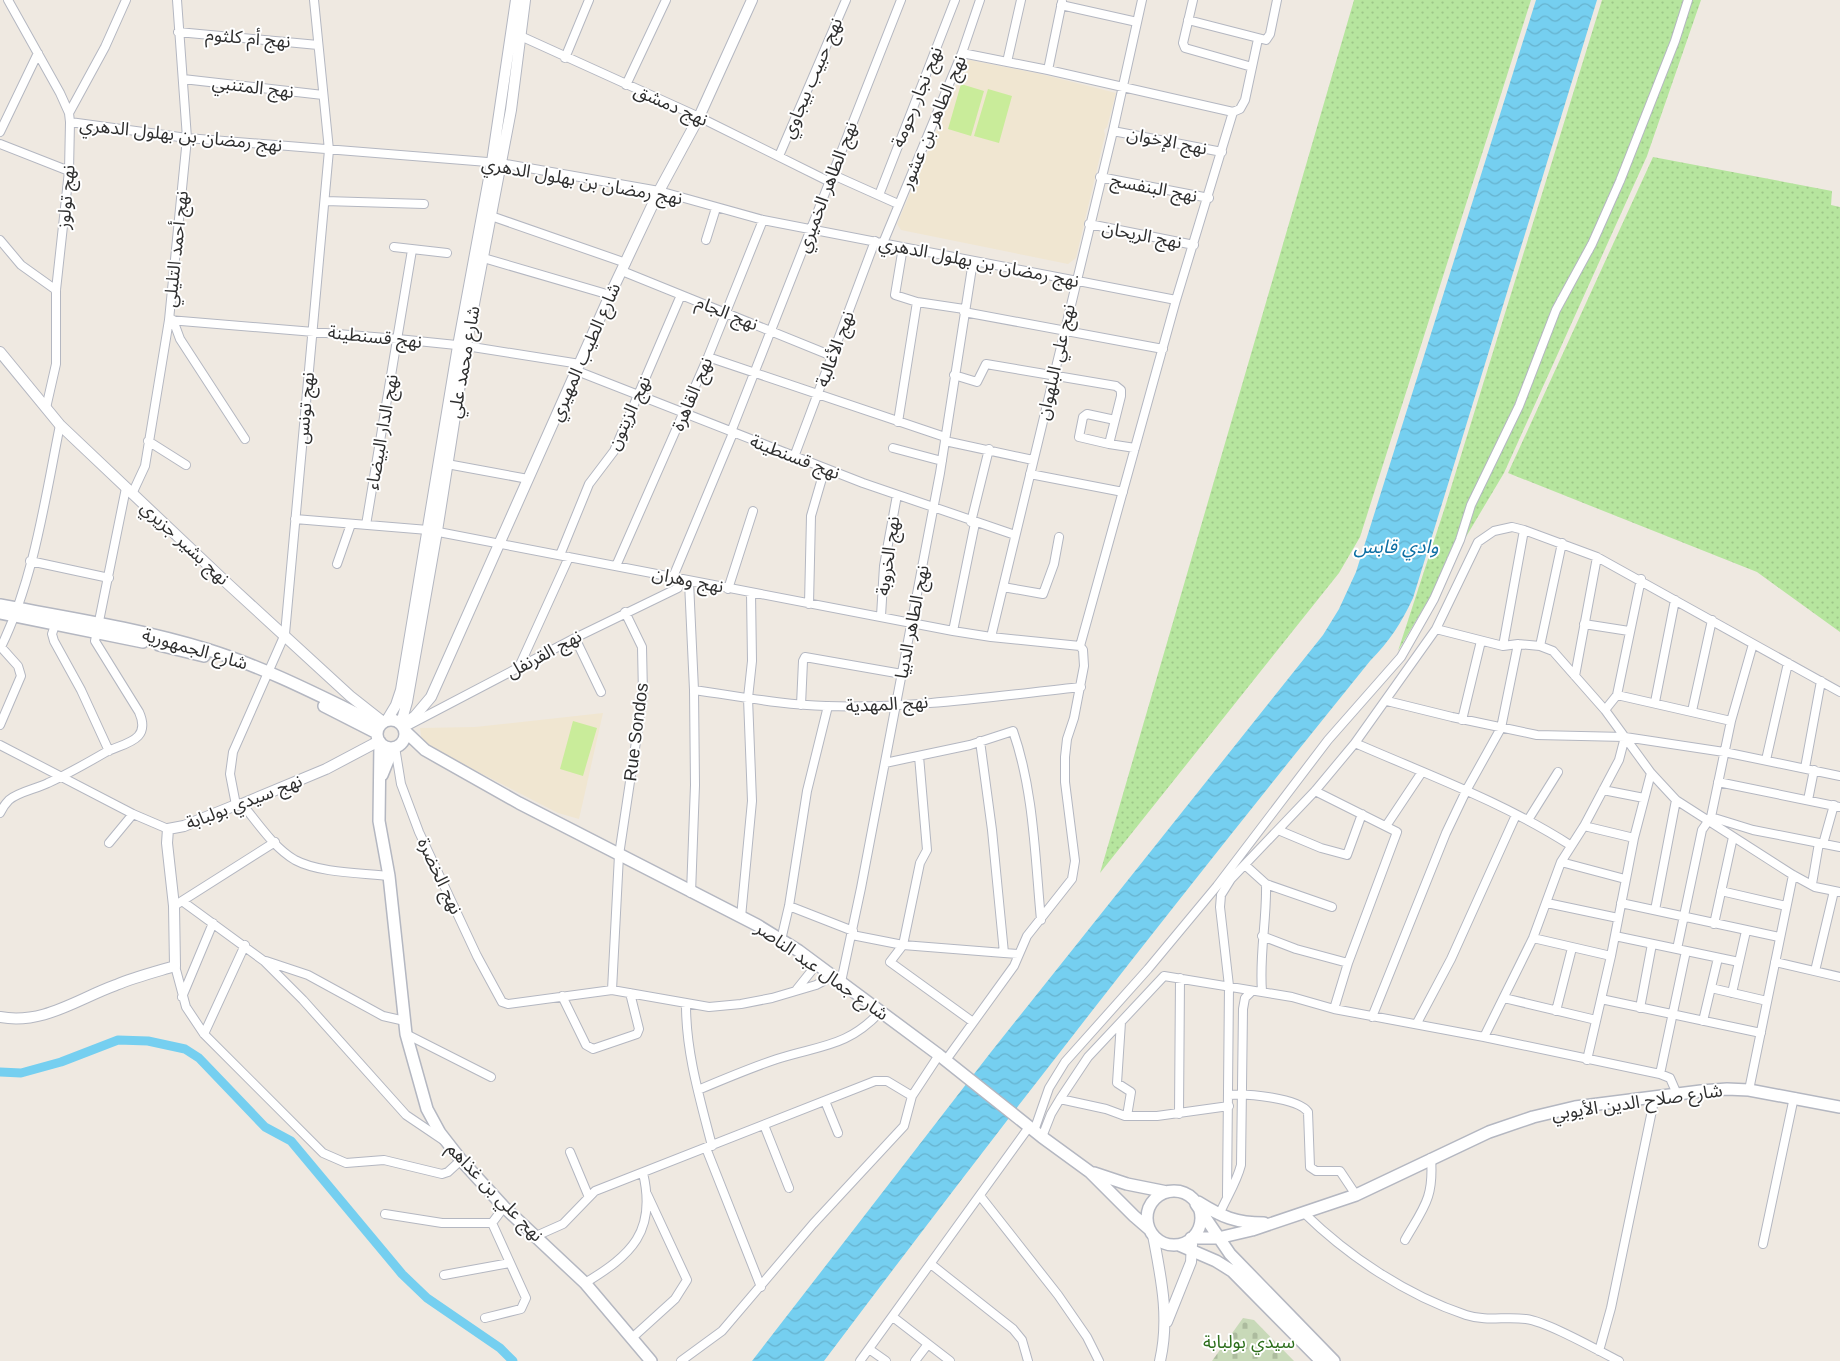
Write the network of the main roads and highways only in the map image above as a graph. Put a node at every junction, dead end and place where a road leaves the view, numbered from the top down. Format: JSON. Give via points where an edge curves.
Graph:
{"nodes":[{"id":1,"x":0,"y":605,"type":"edge"},
{"id":2,"x":15,"y":612,"type":"junction"},
{"id":3,"x":0,"y":613,"type":"edge"},
{"id":4,"x":98,"y":629,"type":"junction"},
{"id":5,"x":404,"y":727,"type":"junction"},
{"id":6,"x":381,"y":730,"type":"junction"},
{"id":7,"x":396,"y":747,"type":"junction"},
{"id":8,"x":425,"y":750,"type":"junction"},
{"id":9,"x":379,"y":781,"type":"junction"},
{"id":10,"x":1840,"y":1107,"type":"edge"},
{"id":11,"x":1090,"y":1172,"type":"junction"},
{"id":12,"x":1167,"y":1192,"type":"junction"},
{"id":13,"x":1194,"y":1201,"type":"junction"},
{"id":14,"x":1274,"y":1223,"type":"junction"},
{"id":15,"x":1151,"y":1232,"type":"junction"},
{"id":16,"x":1191,"y":1238,"type":"junction"},
{"id":17,"x":1218,"y":1238,"type":"junction"},
{"id":18,"x":1179,"y":1245,"type":"junction"},
{"id":19,"x":651,"y":1361,"type":"edge"},
{"id":20,"x":1321,"y":1361,"type":"edge"},
{"id":21,"x":1334,"y":1361,"type":"edge"}],
"edges":[{"from":1,"to":2,"type":"main road","name":"شارع الجمهورية"},
{"from":2,"to":3,"type":"main road","name":"شارع الجمهورية"},
{"from":2,"to":4,"type":"main road","name":"شارع الجمهورية"},
{"from":2,"to":4,"type":"main road","name":"شارع الجمهورية","via":[[55,625]]},
{"from":4,"to":6,"type":"main road","name":"شارع الجمهورية","via":[[201,648],[268,675]]},
{"from":5,"to":6,"type":"main road"},
{"from":5,"to":7,"type":"main road","name":"نهج علي بن غذاهم","via":[[404,740]]},
{"from":5,"to":8,"type":"main road","name":"شارع جمال عبد الناصر"},
{"from":6,"to":7,"type":"main road","name":"شارع جمال عبد الناصر"},
{"from":6,"to":9,"type":"main road","name":"نهج علي بن غذاهم"},
{"from":7,"to":8,"type":"main road","name":"شارع جمال عبد الناصر"},
{"from":7,"to":9,"type":"main road","name":"نهج علي بن غذاهم"},
{"from":8,"to":11,"type":"main road","name":"شارع جمال عبد الناصر","via":[[518,803],[781,940],[881,1011]]},
{"from":9,"to":19,"type":"main road","name":"نهج علي بن غذاهم","via":[[378,821],[389,876],[404,1021],[427,1108],[461,1160],[504,1207],[585,1283]]},
{"from":10,"to":14,"type":"main road","name":"شارع صلاح الدين الأيوبي","via":[[1749,1090],[1701,1090],[1575,1107],[1489,1132],[1356,1195]]},
{"from":11,"to":12,"type":"main road"},
{"from":11,"to":15,"type":"main road"},
{"from":12,"to":13,"type":"main road","via":[[1180,1192]]},
{"from":12,"to":15,"type":"main road","via":[[1160,1195],[1147,1214]]},
{"from":13,"to":14,"type":"main road","name":"شارع صلاح الدين الأيوبي","via":[[1237,1222]]},
{"from":13,"to":16,"type":"main road","via":[[1200,1218],[1196,1233]]},
{"from":13,"to":17,"type":"main road"},
{"from":14,"to":17,"type":"main road","name":"شارع صلاح الدين الأيوبي"},
{"from":15,"to":18,"type":"main road","via":[[1167,1244]]},
{"from":16,"to":17,"type":"main road","name":"شارع صلاح الدين الأيوبي"},
{"from":16,"to":18,"type":"main road"},
{"from":17,"to":21,"type":"main road"},
{"from":18,"to":20,"type":"main road","via":[[1232,1271]]}]}
